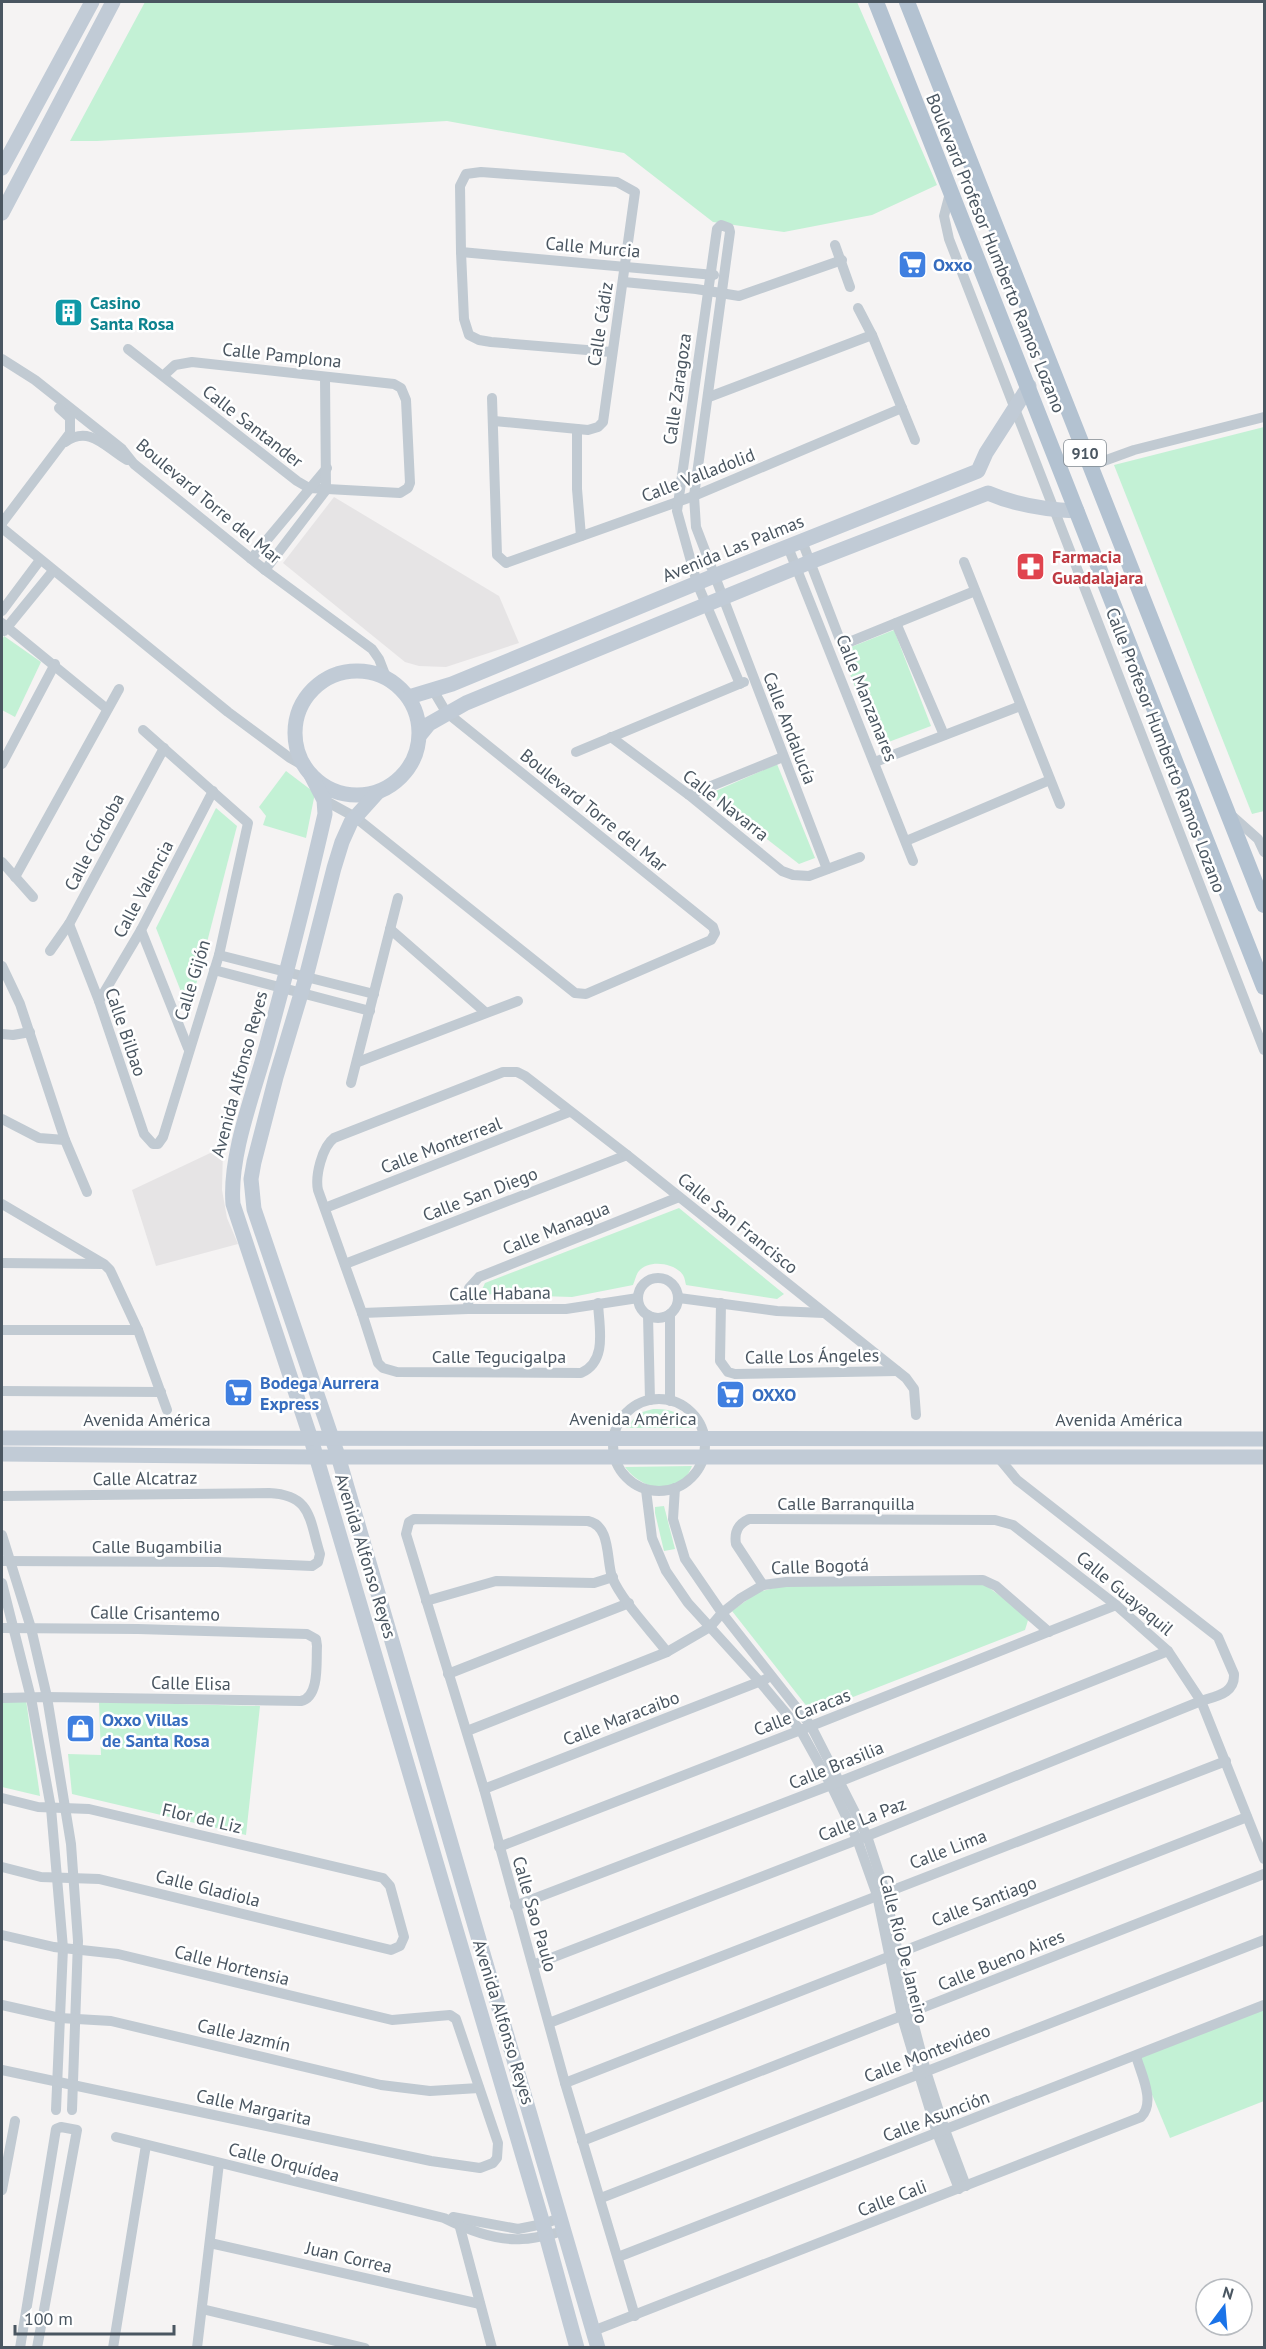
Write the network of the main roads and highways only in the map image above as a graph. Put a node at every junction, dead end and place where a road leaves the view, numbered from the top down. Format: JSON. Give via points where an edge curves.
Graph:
{"nodes":[{"id":1,"x":876,"y":2,"type":"edge"},
{"id":2,"x":907,"y":2,"type":"edge"},
{"id":3,"x":979,"y":183,"type":"junction"},
{"id":4,"x":950,"y":193,"type":"junction"},
{"id":5,"x":1079,"y":518,"type":"junction"},
{"id":6,"x":1145,"y":603,"type":"junction"},
{"id":7,"x":1264,"y":904,"type":"edge"},
{"id":8,"x":1264,"y":987,"type":"edge"}],
"edges":[{"from":1,"to":4,"type":"main road","name":"Boulevard Profesor Humberto Ramos Lozano"},
{"from":2,"to":3,"type":"main road","name":"Boulevard Profesor Humberto Ramos Lozano","number":"910"},
{"from":3,"to":4,"type":"main road","via":[[961,179],[953,184]]},
{"from":3,"to":6,"type":"main road","name":"Boulevard Profesor Humberto Ramos Lozano","number":"910"},
{"from":4,"to":5,"type":"main road","name":"Boulevard Profesor Humberto Ramos Lozano"},
{"from":5,"to":6,"type":"main road","via":[[1100,544],[1122,604],[1132,608]]},
{"from":5,"to":8,"type":"main road","name":"Boulevard Profesor Humberto Ramos Lozano"},
{"from":6,"to":7,"type":"main road","name":"Boulevard Profesor Humberto Ramos Lozano","number":"910"}]}
